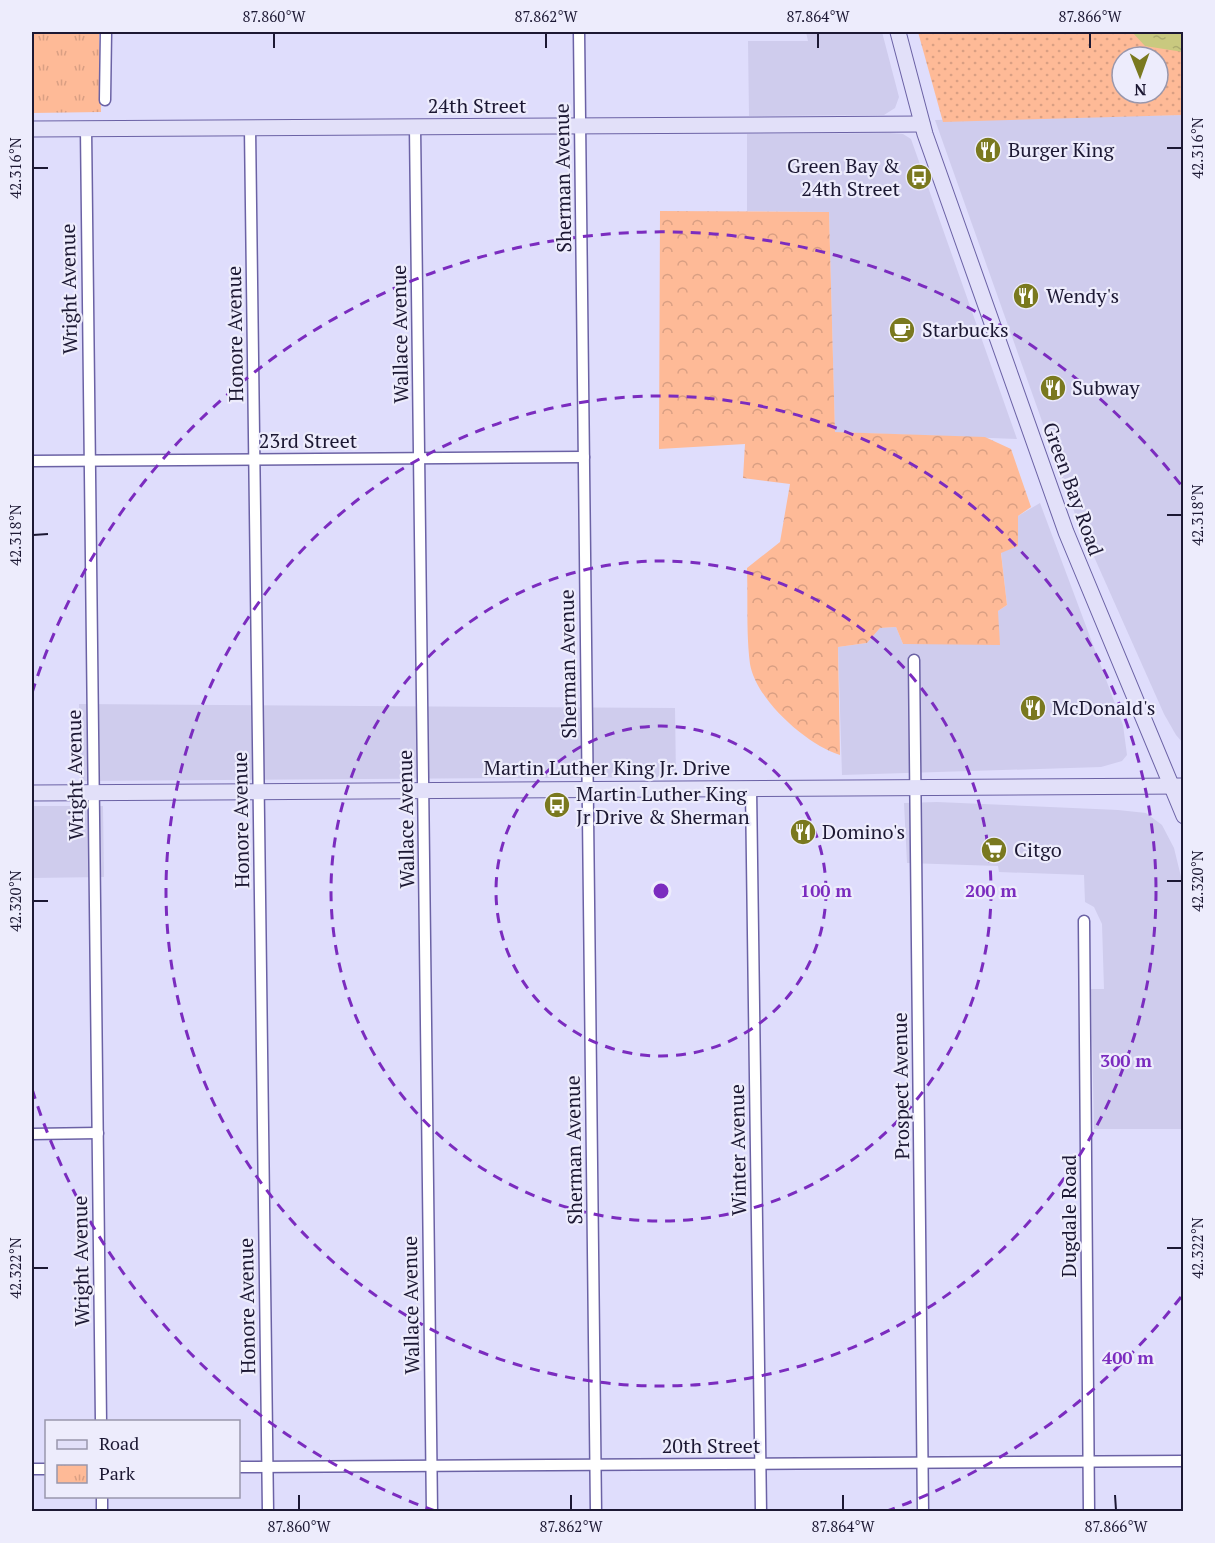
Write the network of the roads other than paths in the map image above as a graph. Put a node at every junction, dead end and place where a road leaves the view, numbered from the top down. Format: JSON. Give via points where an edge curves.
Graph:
{"nodes":[{"id":1,"x":106,"y":32,"type":"edge"},
{"id":2,"x":579,"y":32,"type":"edge"},
{"id":3,"x":898,"y":32,"type":"edge"},
{"id":4,"x":105,"y":100,"type":"dead end"},
{"id":5,"x":922,"y":124,"type":"junction"},
{"id":6,"x":580,"y":126,"type":"junction"},
{"id":7,"x":415,"y":127,"type":"junction"},
{"id":8,"x":250,"y":128,"type":"junction"},
{"id":9,"x":32,"y":129,"type":"edge"},
{"id":10,"x":86,"y":129,"type":"junction"},
{"id":11,"x":584,"y":457,"type":"junction"},
{"id":12,"x":419,"y":458,"type":"junction"},
{"id":13,"x":254,"y":459,"type":"junction"},
{"id":14,"x":89,"y":460,"type":"junction"},
{"id":15,"x":32,"y":461,"type":"edge"},
{"id":16,"x":914,"y":660,"type":"dead end"},
{"id":17,"x":1178,"y":786,"type":"edge"},
{"id":18,"x":751,"y":788,"type":"junction"},
{"id":19,"x":916,"y":788,"type":"junction"},
{"id":20,"x":588,"y":789,"type":"junction"},
{"id":21,"x":423,"y":790,"type":"junction"},
{"id":22,"x":258,"y":791,"type":"junction"},
{"id":23,"x":93,"y":792,"type":"junction"},
{"id":24,"x":32,"y":793,"type":"edge"},
{"id":25,"x":1184,"y":816,"type":"edge"},
{"id":26,"x":1084,"y":921,"type":"dead end"},
{"id":27,"x":98,"y":1133,"type":"junction"},
{"id":28,"x":32,"y":1134,"type":"edge"},
{"id":29,"x":101,"y":1420,"type":"edge"},
{"id":30,"x":1088,"y":1461,"type":"junction"},
{"id":31,"x":1184,"y":1461,"type":"edge"},
{"id":32,"x":922,"y":1462,"type":"junction"},
{"id":33,"x":760,"y":1464,"type":"junction"},
{"id":34,"x":595,"y":1465,"type":"junction"},
{"id":35,"x":431,"y":1466,"type":"junction"},
{"id":36,"x":240,"y":1467,"type":"edge"},
{"id":37,"x":267,"y":1467,"type":"junction"},
{"id":38,"x":268,"y":1512,"type":"edge"},
{"id":39,"x":432,"y":1512,"type":"edge"},
{"id":40,"x":596,"y":1512,"type":"edge"},
{"id":41,"x":761,"y":1512,"type":"edge"},
{"id":42,"x":923,"y":1512,"type":"edge"},
{"id":43,"x":1089,"y":1512,"type":"edge"}],
"edges":[{"from":1,"to":4,"type":"street"},
{"from":2,"to":6,"type":"street","name":"Sherman Avenue"},
{"from":3,"to":5,"type":"street","name":"Green Bay Road"},
{"from":5,"to":6,"type":"street","name":"24th Street"},
{"from":5,"to":17,"type":"street","name":"Green Bay Road","via":[[1072,548]]},
{"from":6,"to":7,"type":"street","name":"24th Street"},
{"from":6,"to":11,"type":"street","name":"Sherman Avenue"},
{"from":7,"to":8,"type":"street","name":"24th Street"},
{"from":7,"to":12,"type":"street","name":"Wallace Avenue"},
{"from":8,"to":10,"type":"street","name":"24th Street"},
{"from":8,"to":13,"type":"street","name":"Honore Avenue"},
{"from":9,"to":10,"type":"street","name":"24th Street"},
{"from":10,"to":14,"type":"street","name":"Wright Avenue"},
{"from":11,"to":12,"type":"street","name":"23rd Street"},
{"from":11,"to":20,"type":"street","name":"Sherman Avenue"},
{"from":12,"to":13,"type":"street","name":"23rd Street"},
{"from":12,"to":21,"type":"street","name":"Wallace Avenue"},
{"from":13,"to":14,"type":"street","name":"23rd Street"},
{"from":13,"to":22,"type":"street","name":"Honore Avenue"},
{"from":14,"to":15,"type":"street","name":"23rd Street"},
{"from":14,"to":23,"type":"street","name":"Wright Avenue"},
{"from":16,"to":19,"type":"street","name":"Prospect Avenue"},
{"from":17,"to":19,"type":"street","name":"Martin Luther King Jr. Drive"},
{"from":17,"to":25,"type":"street","name":"Green Bay Road"},
{"from":18,"to":19,"type":"street","name":"Martin Luther King Jr. Drive"},
{"from":18,"to":20,"type":"street","name":"Martin Luther King Jr. Drive"},
{"from":18,"to":33,"type":"street","name":"Winter Avenue"},
{"from":19,"to":32,"type":"street","name":"Prospect Avenue"},
{"from":20,"to":21,"type":"street","name":"Martin Luther King Jr. Drive"},
{"from":20,"to":34,"type":"street","name":"Sherman Avenue"},
{"from":21,"to":22,"type":"street","name":"Martin Luther King Jr. Drive"},
{"from":21,"to":35,"type":"street","name":"Wallace Avenue"},
{"from":22,"to":23,"type":"street","name":"Martin Luther King Jr. Drive"},
{"from":22,"to":37,"type":"street","name":"Honore Avenue"},
{"from":23,"to":24,"type":"street","name":"Martin Luther King Jr. Drive"},
{"from":23,"to":27,"type":"street","name":"Wright Avenue"},
{"from":26,"to":30,"type":"street","name":"Dugdale Road"},
{"from":27,"to":28,"type":"street"},
{"from":27,"to":29,"type":"street","name":"Wright Avenue"},
{"from":30,"to":31,"type":"street","name":"20th Street"},
{"from":30,"to":32,"type":"street","name":"20th Street"},
{"from":30,"to":43,"type":"street","name":"Dugdale Road"},
{"from":32,"to":33,"type":"street","name":"20th Street"},
{"from":32,"to":42,"type":"street","name":"Prospect Avenue"},
{"from":33,"to":34,"type":"street","name":"20th Street"},
{"from":33,"to":41,"type":"street","name":"Winter Avenue"},
{"from":34,"to":35,"type":"street","name":"20th Street"},
{"from":34,"to":40,"type":"street","name":"Sherman Avenue"},
{"from":35,"to":37,"type":"street","name":"20th Street"},
{"from":35,"to":39,"type":"street","name":"Wallace Avenue"},
{"from":36,"to":37,"type":"street","name":"20th Street"},
{"from":37,"to":38,"type":"street","name":"Honore Avenue"}]}
